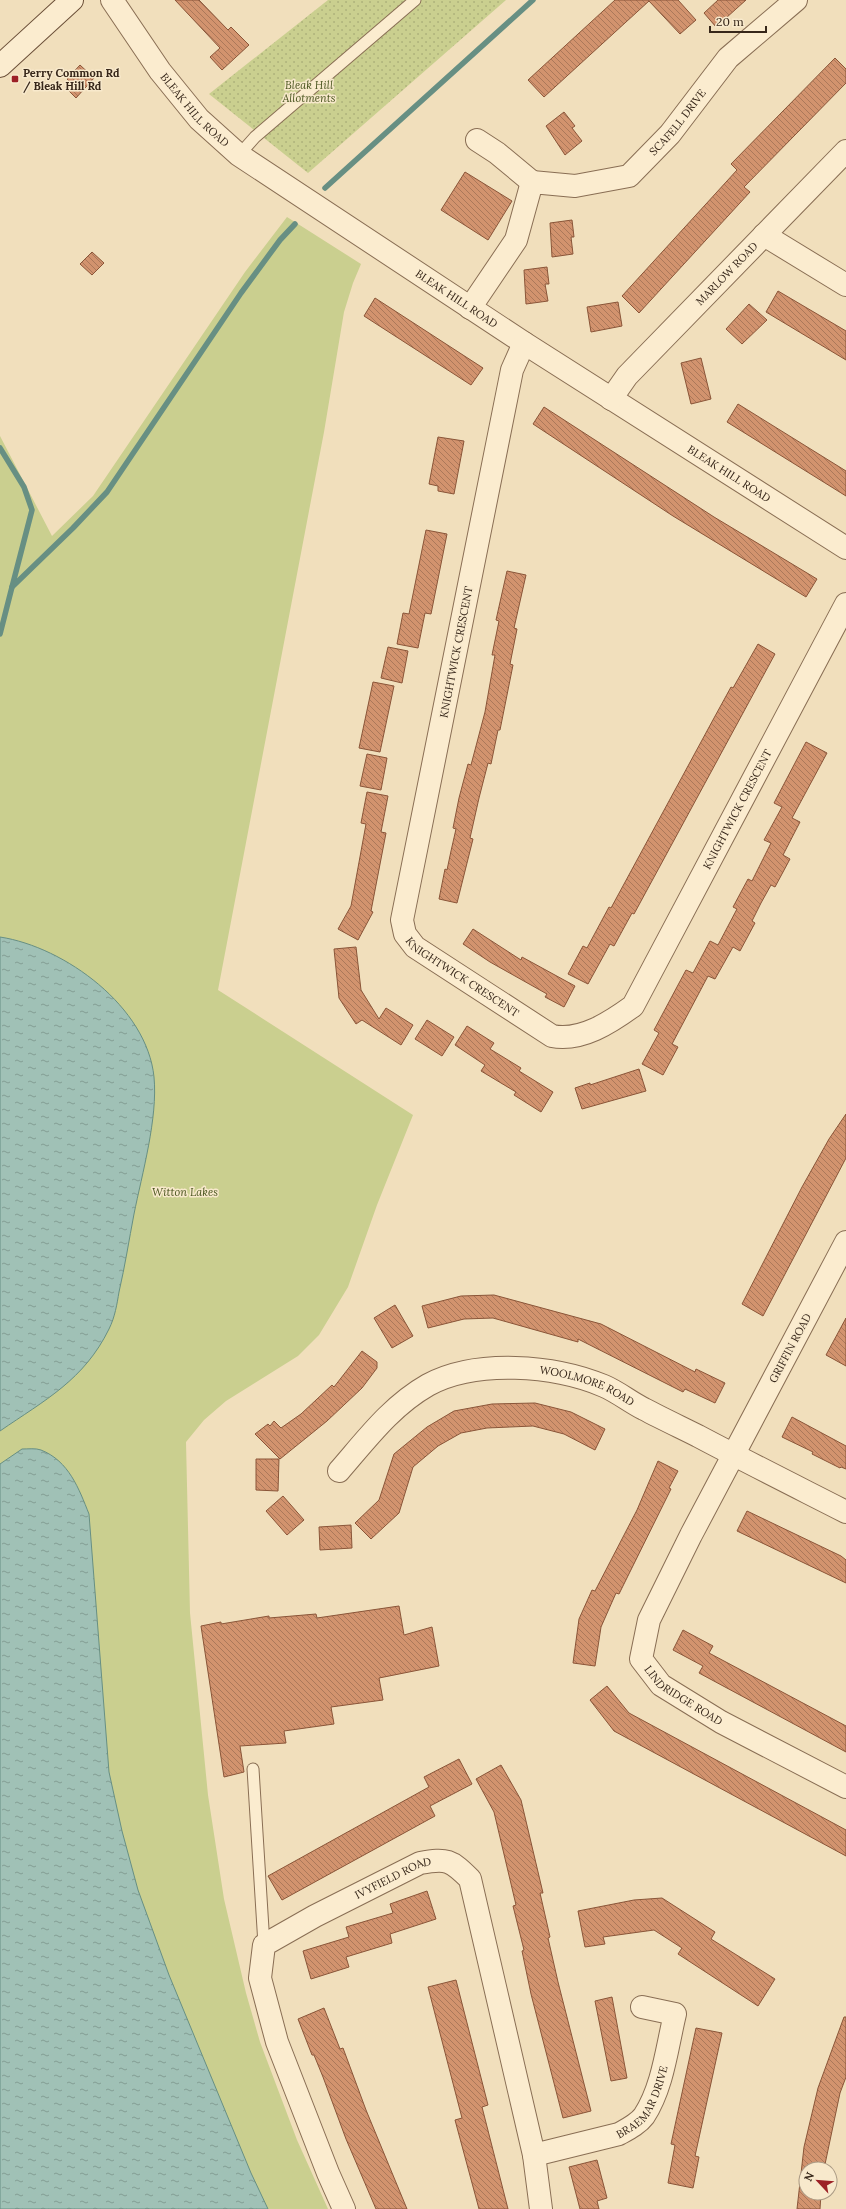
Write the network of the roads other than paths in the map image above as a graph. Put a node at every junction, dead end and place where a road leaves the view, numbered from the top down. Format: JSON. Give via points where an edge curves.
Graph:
{"nodes":[{"id":1,"x":72,"y":0,"type":"edge"},
{"id":2,"x":112,"y":0,"type":"edge"},
{"id":3,"x":415,"y":0,"type":"edge"},
{"id":4,"x":796,"y":0,"type":"edge"},
{"id":5,"x":0,"y":66,"type":"edge"},
{"id":6,"x":478,"y":140,"type":"dead end"},
{"id":7,"x":846,"y":150,"type":"edge"},
{"id":8,"x":240,"y":155,"type":"junction"},
{"id":9,"x":532,"y":182,"type":"junction"},
{"id":10,"x":764,"y":235,"type":"junction"},
{"id":11,"x":846,"y":285,"type":"edge"},
{"id":12,"x":470,"y":308,"type":"junction"},
{"id":13,"x":524,"y":343,"type":"junction"},
{"id":14,"x":611,"y":399,"type":"junction"},
{"id":15,"x":846,"y":548,"type":"edge"},
{"id":16,"x":846,"y":604,"type":"edge"},
{"id":17,"x":846,"y":1242,"type":"edge"},
{"id":18,"x":734,"y":1455,"type":"junction"},
{"id":19,"x":339,"y":1471,"type":"dead end"},
{"id":20,"x":846,"y":1512,"type":"edge"},
{"id":21,"x":253,"y":1769,"type":"dead end"},
{"id":22,"x":846,"y":1787,"type":"edge"},
{"id":23,"x":264,"y":1945,"type":"junction"},
{"id":24,"x":642,"y":2007,"type":"dead end"},
{"id":25,"x":534,"y":2154,"type":"junction"},
{"id":26,"x":344,"y":2209,"type":"edge"},
{"id":27,"x":541,"y":2209,"type":"edge"}],
"edges":[{"from":1,"to":5,"type":"street"},
{"from":2,"to":8,"type":"street","name":"BLEAK HILL ROAD","via":[[160,71],[199,119]]},
{"from":3,"to":8,"type":"lane","via":[[255,137]]},
{"from":4,"to":9,"type":"street","name":"SCAFELL DRIVE","via":[[728,58],[670,134],[629,176],[575,186]]},
{"from":6,"to":9,"type":"street"},
{"from":7,"to":10,"type":"street","name":"MARLOW ROAD"},
{"from":8,"to":12,"type":"street","name":"BLEAK HILL ROAD"},
{"from":9,"to":12,"type":"street","via":[[516,240]]},
{"from":10,"to":11,"type":"street"},
{"from":10,"to":14,"type":"street","name":"MARLOW ROAD","via":[[627,376]]},
{"from":12,"to":13,"type":"street","name":"BLEAK HILL ROAD"},
{"from":13,"to":14,"type":"street","name":"BLEAK HILL ROAD"},
{"from":13,"to":16,"type":"street","name":"KNIGHTWICK CRESCENT","via":[[512,370],[402,920],[405,934],[415,947],[552,1036],[573,1036],[609,1024],[633,1006]]},
{"from":14,"to":15,"type":"street","name":"BLEAK HILL ROAD"},
{"from":17,"to":18,"type":"street","name":"GRIFFIN ROAD"},
{"from":18,"to":19,"type":"street","name":"WOOLMORE ROAD","via":[[605,1386],[535,1369],[473,1370],[453,1374],[410,1396],[385,1417]]},
{"from":18,"to":20,"type":"street","name":"WOOLMORE ROAD"},
{"from":18,"to":22,"type":"street","name":"LINDRIDGE ROAD","via":[[648,1620],[641,1659],[661,1685],[721,1722]]},
{"from":21,"to":23,"type":"lane"},
{"from":23,"to":25,"type":"street","name":"IVYFIELD ROAD","via":[[314,1916],[420,1863],[434,1860],[454,1863],[470,1878]]},
{"from":23,"to":26,"type":"street","via":[[260,1978],[277,2042]]},
{"from":24,"to":25,"type":"street","name":"BRAEMAR DRIVE","via":[[674,2014],[662,2071],[653,2098],[643,2116],[631,2128],[619,2134]]},
{"from":25,"to":27,"type":"street","name":"IVYFIELD ROAD"}]}
